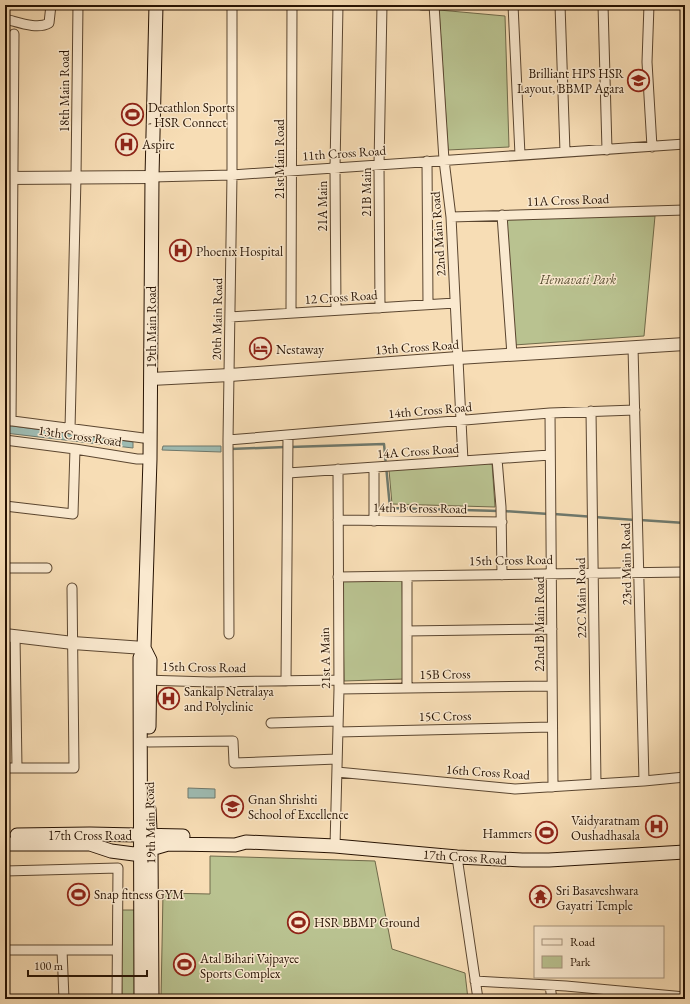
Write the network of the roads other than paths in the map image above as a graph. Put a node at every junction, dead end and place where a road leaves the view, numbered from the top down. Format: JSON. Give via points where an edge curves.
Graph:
{"nodes":[{"id":1,"x":51,"y":5,"type":"edge"},
{"id":2,"x":78,"y":5,"type":"edge"},
{"id":3,"x":156,"y":5,"type":"edge"},
{"id":4,"x":232,"y":5,"type":"edge"},
{"id":5,"x":292,"y":5,"type":"edge"},
{"id":6,"x":338,"y":5,"type":"edge"},
{"id":7,"x":382,"y":5,"type":"edge"},
{"id":8,"x":422,"y":5,"type":"edge"},
{"id":9,"x":434,"y":5,"type":"edge"},
{"id":10,"x":512,"y":5,"type":"edge"},
{"id":11,"x":560,"y":5,"type":"edge"},
{"id":12,"x":603,"y":5,"type":"edge"},
{"id":13,"x":649,"y":5,"type":"edge"},
{"id":14,"x":5,"y":19,"type":"edge"},
{"id":15,"x":14,"y":34,"type":"dead end"},
{"id":16,"x":685,"y":144,"type":"edge"},
{"id":17,"x":652,"y":147,"type":"junction"},
{"id":18,"x":608,"y":150,"type":"junction"},
{"id":19,"x":565,"y":152,"type":"junction"},
{"id":20,"x":520,"y":155,"type":"junction"},
{"id":21,"x":444,"y":160,"type":"junction"},
{"id":22,"x":427,"y":162,"type":"junction"},
{"id":23,"x":379,"y":165,"type":"junction"},
{"id":24,"x":335,"y":168,"type":"junction"},
{"id":25,"x":292,"y":170,"type":"junction"},
{"id":26,"x":232,"y":175,"type":"junction"},
{"id":27,"x":76,"y":177,"type":"junction"},
{"id":28,"x":152,"y":177,"type":"junction"},
{"id":29,"x":9,"y":178,"type":"edge"},
{"id":30,"x":685,"y":210,"type":"edge"},
{"id":31,"x":502,"y":215,"type":"junction"},
{"id":32,"x":451,"y":217,"type":"junction"},
{"id":33,"x":455,"y":303,"type":"junction"},
{"id":34,"x":428,"y":304,"type":"junction"},
{"id":35,"x":380,"y":308,"type":"junction"},
{"id":36,"x":336,"y":310,"type":"junction"},
{"id":37,"x":291,"y":313,"type":"junction"},
{"id":38,"x":230,"y":317,"type":"junction"},
{"id":39,"x":685,"y":344,"type":"edge"},
{"id":40,"x":633,"y":347,"type":"junction"},
{"id":41,"x":512,"y":355,"type":"junction"},
{"id":42,"x":458,"y":358,"type":"junction"},
{"id":43,"x":230,"y":375,"type":"junction"},
{"id":44,"x":151,"y":379,"type":"junction"},
{"id":45,"x":635,"y":410,"type":"junction"},
{"id":46,"x":592,"y":411,"type":"junction"},
{"id":47,"x":550,"y":413,"type":"junction"},
{"id":48,"x":8,"y":420,"type":"edge"},
{"id":49,"x":461,"y":420,"type":"junction"},
{"id":50,"x":70,"y":429,"type":"junction"},
{"id":51,"x":5,"y":440,"type":"edge"},
{"id":52,"x":228,"y":440,"type":"junction"},
{"id":53,"x":288,"y":444,"type":"junction"},
{"id":54,"x":150,"y":448,"type":"junction"},
{"id":55,"x":75,"y":449,"type":"junction"},
{"id":56,"x":550,"y":455,"type":"junction"},
{"id":57,"x":497,"y":459,"type":"junction"},
{"id":58,"x":463,"y":461,"type":"junction"},
{"id":59,"x":374,"y":468,"type":"junction"},
{"id":60,"x":338,"y":469,"type":"junction"},
{"id":61,"x":288,"y":473,"type":"junction"},
{"id":62,"x":5,"y":506,"type":"edge"},
{"id":63,"x":338,"y":520,"type":"junction"},
{"id":64,"x":374,"y":521,"type":"junction"},
{"id":65,"x":502,"y":522,"type":"junction"},
{"id":66,"x":5,"y":568,"type":"edge"},
{"id":67,"x":47,"y":568,"type":"dead end"},
{"id":68,"x":685,"y":572,"type":"edge"},
{"id":69,"x":593,"y":573,"type":"junction"},
{"id":70,"x":639,"y":573,"type":"junction"},
{"id":71,"x":551,"y":574,"type":"junction"},
{"id":72,"x":502,"y":575,"type":"junction"},
{"id":73,"x":407,"y":576,"type":"junction"},
{"id":74,"x":338,"y":577,"type":"junction"},
{"id":75,"x":72,"y":588,"type":"dead end"},
{"id":76,"x":552,"y":629,"type":"junction"},
{"id":77,"x":407,"y":630,"type":"junction"},
{"id":78,"x":229,"y":634,"type":"dead end"},
{"id":79,"x":10,"y":635,"type":"edge"},
{"id":80,"x":73,"y":643,"type":"junction"},
{"id":81,"x":144,"y":648,"type":"junction"},
{"id":82,"x":145,"y":680,"type":"junction"},
{"id":83,"x":286,"y":681,"type":"junction"},
{"id":84,"x":339,"y":684,"type":"junction"},
{"id":85,"x":552,"y":686,"type":"junction"},
{"id":86,"x":407,"y":688,"type":"junction"},
{"id":87,"x":338,"y":721,"type":"junction"},
{"id":88,"x":271,"y":723,"type":"dead end"},
{"id":89,"x":552,"y":727,"type":"junction"},
{"id":90,"x":338,"y":732,"type":"junction"},
{"id":91,"x":149,"y":742,"type":"junction"},
{"id":92,"x":337,"y":759,"type":"junction"},
{"id":93,"x":5,"y":768,"type":"edge"},
{"id":94,"x":17,"y":768,"type":"junction"},
{"id":95,"x":337,"y":772,"type":"junction"},
{"id":96,"x":685,"y":777,"type":"edge"},
{"id":97,"x":644,"y":781,"type":"junction"},
{"id":98,"x":596,"y":784,"type":"junction"},
{"id":99,"x":553,"y":787,"type":"junction"},
{"id":100,"x":5,"y":835,"type":"edge"},
{"id":101,"x":145,"y":835,"type":"junction"},
{"id":102,"x":100,"y":840,"type":"junction"},
{"id":103,"x":246,"y":842,"type":"junction"},
{"id":104,"x":5,"y":844,"type":"edge"},
{"id":105,"x":335,"y":846,"type":"junction"},
{"id":106,"x":146,"y":851,"type":"junction"},
{"id":107,"x":685,"y":852,"type":"edge"},
{"id":108,"x":457,"y":857,"type":"junction"},
{"id":109,"x":5,"y":871,"type":"edge"},
{"id":110,"x":5,"y":950,"type":"edge"},
{"id":111,"x":62,"y":950,"type":"junction"},
{"id":112,"x":117,"y":950,"type":"junction"},
{"id":113,"x":475,"y":981,"type":"junction"},
{"id":114,"x":550,"y":986,"type":"junction"},
{"id":115,"x":685,"y":997,"type":"edge"},
{"id":116,"x":64,"y":999,"type":"edge"},
{"id":117,"x":117,"y":999,"type":"edge"},
{"id":118,"x":142,"y":999,"type":"edge"},
{"id":119,"x":152,"y":999,"type":"edge"},
{"id":120,"x":478,"y":999,"type":"edge"},
{"id":121,"x":552,"y":999,"type":"edge"}],
"edges":[{"from":1,"to":14,"type":"street","via":[[50,23],[44,26]]},
{"from":2,"to":27,"type":"street","name":"18th Main Road"},
{"from":3,"to":28,"type":"main road","name":"19th Main Road"},
{"from":4,"to":26,"type":"street","name":"20th Main Road"},
{"from":5,"to":25,"type":"street","name":"21st Main Road"},
{"from":6,"to":24,"type":"street","name":"21A Main"},
{"from":7,"to":23,"type":"street","name":"21B Main"},
{"from":8,"to":9,"type":"street"},
{"from":9,"to":21,"type":"street","name":"22nd Main Road"},
{"from":10,"to":20,"type":"street"},
{"from":11,"to":19,"type":"street"},
{"from":12,"to":18,"type":"street"},
{"from":13,"to":17,"type":"street","via":[[647,62]]},
{"from":15,"to":29,"type":"street"},
{"from":16,"to":17,"type":"street","name":"11th Cross Road"},
{"from":17,"to":18,"type":"street","name":"11th Cross Road"},
{"from":18,"to":19,"type":"street","name":"11th Cross Road"},
{"from":19,"to":20,"type":"street","name":"11th Cross Road"},
{"from":20,"to":21,"type":"street","name":"11th Cross Road"},
{"from":21,"to":22,"type":"street","name":"11th Cross Road"},
{"from":21,"to":32,"type":"street","name":"22nd Main Road"},
{"from":22,"to":23,"type":"street","name":"11th Cross Road"},
{"from":22,"to":34,"type":"street"},
{"from":23,"to":24,"type":"street","name":"11th Cross Road"},
{"from":23,"to":35,"type":"street","name":"21B Main"},
{"from":24,"to":25,"type":"street","name":"11th Cross Road"},
{"from":24,"to":36,"type":"street","name":"21A Main"},
{"from":25,"to":26,"type":"street","name":"11th Cross Road"},
{"from":25,"to":37,"type":"street","name":"21st Main Road"},
{"from":26,"to":28,"type":"street","name":"11th Cross Road"},
{"from":26,"to":38,"type":"street","name":"20th Main Road"},
{"from":27,"to":28,"type":"street","name":"11th Cross Road"},
{"from":27,"to":29,"type":"street","name":"11th Cross Road"},
{"from":27,"to":50,"type":"street","name":"18th Main Road"},
{"from":28,"to":44,"type":"main road","name":"19th Main Road"},
{"from":29,"to":48,"type":"street"},
{"from":30,"to":31,"type":"street","name":"11A Cross Road"},
{"from":31,"to":32,"type":"street","name":"11A Cross Road"},
{"from":31,"to":41,"type":"street"},
{"from":32,"to":33,"type":"street","name":"22nd Main Road"},
{"from":33,"to":34,"type":"street","name":"12 Cross Road"},
{"from":33,"to":42,"type":"street","name":"22nd Main Road"},
{"from":34,"to":35,"type":"street","name":"12 Cross Road"},
{"from":35,"to":36,"type":"street","name":"12 Cross Road"},
{"from":36,"to":37,"type":"street","name":"12 Cross Road"},
{"from":37,"to":38,"type":"street","name":"12 Cross Road"},
{"from":38,"to":43,"type":"street","name":"20th Main Road"},
{"from":39,"to":40,"type":"street","name":"13th Cross Road"},
{"from":40,"to":41,"type":"street","name":"13th Cross Road"},
{"from":40,"to":45,"type":"street","name":"23rd Main Road"},
{"from":41,"to":42,"type":"street","name":"13th Cross Road"},
{"from":42,"to":43,"type":"street","name":"13th Cross Road"},
{"from":42,"to":49,"type":"street","name":"22nd Main Road"},
{"from":43,"to":44,"type":"street","name":"13th Cross Road"},
{"from":43,"to":52,"type":"street","name":"20th Main Road"},
{"from":44,"to":54,"type":"main road","name":"19th Main Road"},
{"from":45,"to":46,"type":"street","name":"14th Cross Road"},
{"from":45,"to":70,"type":"street","name":"23rd Main Road"},
{"from":46,"to":47,"type":"street","name":"14th Cross Road"},
{"from":46,"to":69,"type":"street","name":"22C Main Road"},
{"from":47,"to":49,"type":"street","name":"14th Cross Road"},
{"from":47,"to":56,"type":"street","name":"22nd B Main Road"},
{"from":48,"to":50,"type":"street"},
{"from":49,"to":53,"type":"street","name":"14th Cross Road"},
{"from":49,"to":58,"type":"street","name":"22nd Main Road"},
{"from":50,"to":54,"type":"street"},
{"from":51,"to":55,"type":"street","name":"13th Cross Road"},
{"from":52,"to":53,"type":"street","name":"14th Cross Road"},
{"from":52,"to":78,"type":"street","name":"20th Main Road"},
{"from":53,"to":61,"type":"street"},
{"from":54,"to":55,"type":"street","name":"13th Cross Road","via":[[137,459]]},
{"from":54,"to":81,"type":"main road","name":"19th Main Road"},
{"from":55,"to":62,"type":"street","via":[[73,514]]},
{"from":56,"to":57,"type":"street","name":"14A Cross Road"},
{"from":56,"to":71,"type":"street","name":"22nd B Main Road"},
{"from":57,"to":58,"type":"street","name":"14A Cross Road"},
{"from":57,"to":65,"type":"street"},
{"from":58,"to":59,"type":"street","name":"14A Cross Road"},
{"from":59,"to":60,"type":"street","name":"14A Cross Road"},
{"from":59,"to":64,"type":"street"},
{"from":60,"to":61,"type":"street","name":"14A Cross Road"},
{"from":60,"to":63,"type":"street","name":"21st A Main"},
{"from":61,"to":83,"type":"street"},
{"from":63,"to":64,"type":"street","name":"14th B Cross Road"},
{"from":63,"to":74,"type":"street","name":"21st A Main"},
{"from":64,"to":65,"type":"street","name":"14th B Cross Road"},
{"from":65,"to":72,"type":"street"},
{"from":66,"to":67,"type":"street"},
{"from":68,"to":70,"type":"street","name":"15th Cross Road"},
{"from":69,"to":70,"type":"street","name":"15th Cross Road"},
{"from":69,"to":71,"type":"street","name":"15th Cross Road"},
{"from":69,"to":98,"type":"street","name":"22C Main Road"},
{"from":70,"to":97,"type":"street","name":"23rd Main Road"},
{"from":71,"to":72,"type":"street","name":"15th Cross Road"},
{"from":71,"to":76,"type":"street","name":"22nd B Main Road"},
{"from":72,"to":73,"type":"street","name":"15th Cross Road"},
{"from":73,"to":74,"type":"street","name":"15th Cross Road"},
{"from":73,"to":77,"type":"street"},
{"from":74,"to":84,"type":"street","name":"21st A Main"},
{"from":75,"to":80,"type":"street"},
{"from":76,"to":77,"type":"street"},
{"from":76,"to":85,"type":"street","name":"22nd B Main Road"},
{"from":77,"to":86,"type":"street"},
{"from":79,"to":80,"type":"street"},
{"from":79,"to":94,"type":"street"},
{"from":80,"to":81,"type":"street"},
{"from":80,"to":94,"type":"street","via":[[74,768]]},
{"from":81,"to":82,"type":"main road","name":"19th Main Road","via":[[150,660]]},
{"from":82,"to":83,"type":"street","name":"15th Cross Road"},
{"from":82,"to":91,"type":"main road","name":"19th Main Road"},
{"from":82,"to":101,"type":"main road","name":"19th Main Road"},
{"from":83,"to":84,"type":"street","name":"15th Cross Road"},
{"from":84,"to":86,"type":"street","name":"15B Cross"},
{"from":84,"to":87,"type":"street","name":"21st A Main"},
{"from":85,"to":86,"type":"street","name":"15B Cross"},
{"from":85,"to":89,"type":"street","name":"22nd B Main Road"},
{"from":87,"to":88,"type":"street"},
{"from":87,"to":90,"type":"street","name":"21st A Main"},
{"from":89,"to":90,"type":"street","name":"15C Cross"},
{"from":89,"to":99,"type":"street","name":"22nd B Main Road"},
{"from":90,"to":92,"type":"street","name":"21st A Main"},
{"from":91,"to":92,"type":"street","via":[[233,741],[234,763]]},
{"from":91,"to":101,"type":"main road","name":"19th Main Road","via":[[148,820]]},
{"from":92,"to":95,"type":"street","name":"21st A Main"},
{"from":93,"to":94,"type":"street"},
{"from":95,"to":99,"type":"street","name":"16th Cross Road","via":[[515,789]]},
{"from":95,"to":105,"type":"street","name":"21st A Main"},
{"from":96,"to":97,"type":"street","name":"16th Cross Road"},
{"from":97,"to":98,"type":"street","name":"16th Cross Road"},
{"from":98,"to":99,"type":"street","name":"16th Cross Road"},
{"from":100,"to":102,"type":"main road","name":"17th Cross Road"},
{"from":101,"to":102,"type":"main road","name":"17th Cross Road"},
{"from":101,"to":103,"type":"main road","name":"17th Cross Road","via":[[236,837]]},
{"from":101,"to":106,"type":"main road","name":"19th Main Road"},
{"from":102,"to":104,"type":"main road","name":"17th Cross Road","via":[[90,844]]},
{"from":102,"to":106,"type":"main road","name":"17th Cross Road","via":[[117,852],[134,854]]},
{"from":103,"to":105,"type":"main road","name":"17th Cross Road"},
{"from":103,"to":106,"type":"main road","name":"17th Cross Road","via":[[235,845],[168,844]]},
{"from":105,"to":108,"type":"main road","name":"17th Cross Road"},
{"from":106,"to":118,"type":"main road","name":"19th Main Road"},
{"from":106,"to":119,"type":"main road","name":"19th Main Road"},
{"from":107,"to":108,"type":"main road","name":"17th Cross Road","via":[[549,860]]},
{"from":108,"to":113,"type":"street"},
{"from":109,"to":112,"type":"street","via":[[118,868]]},
{"from":110,"to":111,"type":"street"},
{"from":111,"to":112,"type":"street"},
{"from":111,"to":116,"type":"street"},
{"from":112,"to":117,"type":"street"},
{"from":113,"to":114,"type":"street"},
{"from":113,"to":120,"type":"street"},
{"from":114,"to":115,"type":"street"},
{"from":114,"to":121,"type":"street"}]}
